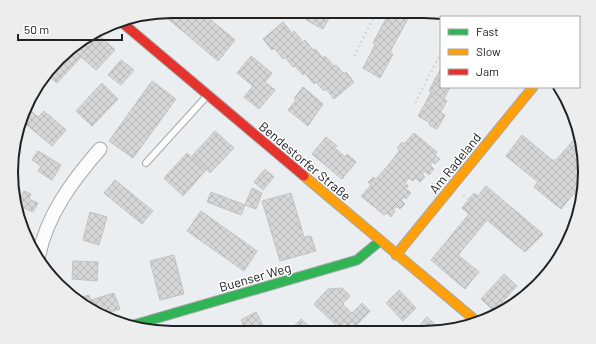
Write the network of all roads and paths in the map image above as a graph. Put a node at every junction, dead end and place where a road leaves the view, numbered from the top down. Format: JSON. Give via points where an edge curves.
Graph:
{"nodes":[{"id":1,"x":373,"y":18,"type":"edge"},
{"id":2,"x":125,"y":25,"type":"edge"},
{"id":3,"x":440,"y":55,"type":"edge"},
{"id":4,"x":354,"y":56,"type":"dead end"},
{"id":5,"x":532,"y":88,"type":"edge"},
{"id":6,"x":208,"y":96,"type":"junction"},
{"id":7,"x":415,"y":103,"type":"dead end"},
{"id":8,"x":100,"y":149,"type":"dead end"},
{"id":9,"x":146,"y":163,"type":"dead end"},
{"id":10,"x":380,"y":241,"type":"junction"},
{"id":11,"x":39,"y":250,"type":"edge"},
{"id":12,"x":396,"y":255,"type":"junction"},
{"id":13,"x":470,"y":319,"type":"edge"},
{"id":14,"x":141,"y":323,"type":"edge"}],
"edges":[{"from":1,"to":4,"type":"path"},
{"from":2,"to":6,"type":"street","name":"Bendestorfer Straße"},
{"from":3,"to":7,"type":"path"},
{"from":5,"to":12,"type":"street","name":"Am Radeland"},
{"from":6,"to":9,"type":"lane"},
{"from":6,"to":10,"type":"street","name":"Bendestorfer Straße"},
{"from":8,"to":11,"type":"street","via":[[79,173],[59,203],[41,240]]},
{"from":10,"to":12,"type":"street","name":"Bendestorfer Straße"},
{"from":10,"to":14,"type":"street","name":"Buenser Weg","via":[[357,260]]},
{"from":12,"to":13,"type":"street","name":"Bendestorfer Straße"}]}
